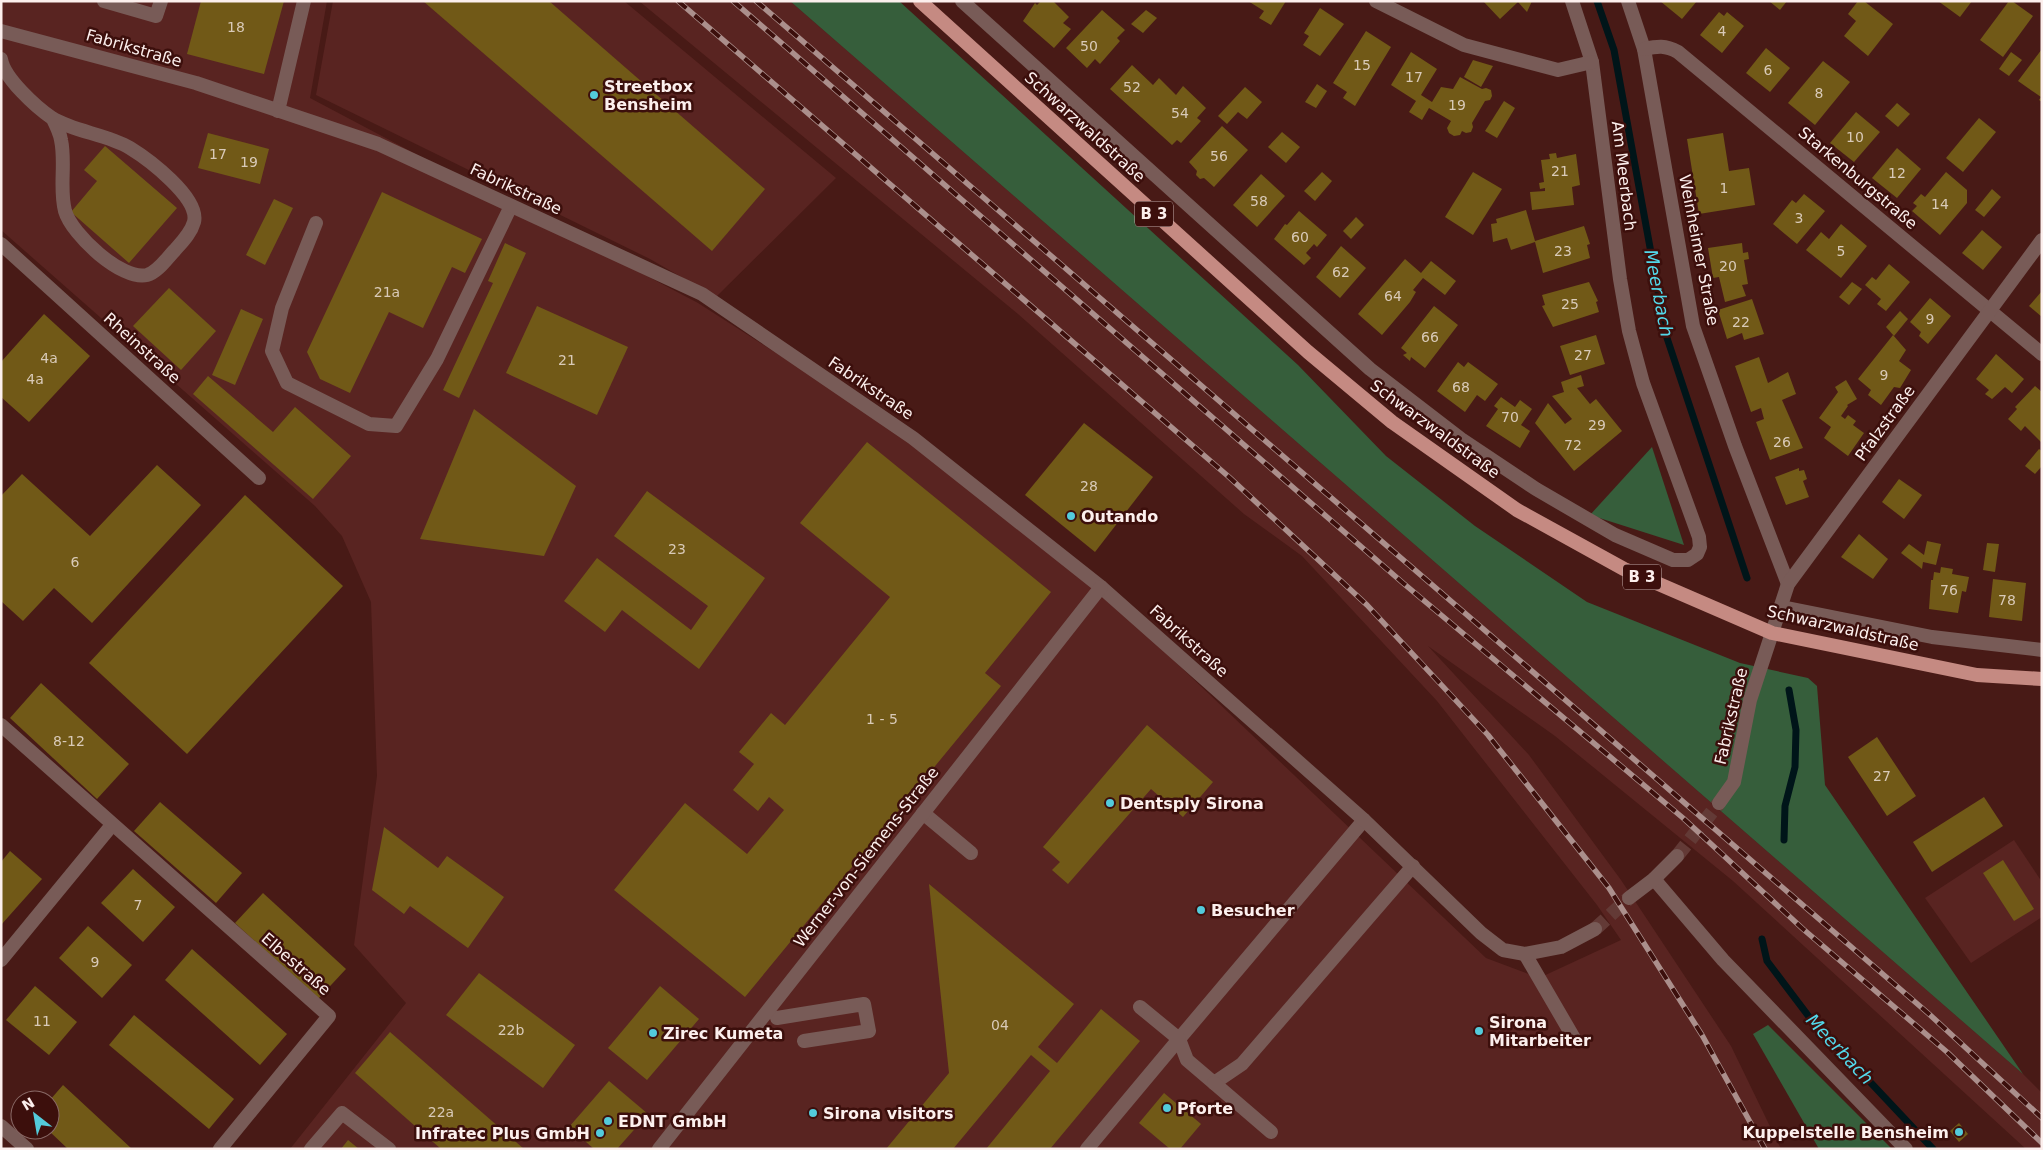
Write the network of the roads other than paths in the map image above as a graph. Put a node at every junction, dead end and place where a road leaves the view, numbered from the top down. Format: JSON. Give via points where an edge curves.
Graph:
{"nodes":[{"id":1,"x":104,"y":1,"type":"edge"},
{"id":2,"x":161,"y":1,"type":"edge"},
{"id":3,"x":304,"y":1,"type":"edge"},
{"id":4,"x":920,"y":1,"type":"edge"},
{"id":5,"x":962,"y":1,"type":"edge"},
{"id":6,"x":1376,"y":1,"type":"edge"},
{"id":7,"x":1572,"y":1,"type":"edge"},
{"id":8,"x":1628,"y":1,"type":"edge"},
{"id":9,"x":1,"y":31,"type":"edge"},
{"id":10,"x":1644,"y":49,"type":"junction"},
{"id":11,"x":1,"y":59,"type":"edge"},
{"id":12,"x":1592,"y":62,"type":"junction"},
{"id":13,"x":278,"y":110,"type":"junction"},
{"id":14,"x":53,"y":119,"type":"junction"},
{"id":15,"x":511,"y":206,"type":"junction"},
{"id":16,"x":316,"y":223,"type":"dead end"},
{"id":17,"x":2042,"y":240,"type":"edge"},
{"id":18,"x":1,"y":244,"type":"edge"},
{"id":19,"x":1990,"y":310,"type":"junction"},
{"id":20,"x":2042,"y":354,"type":"edge"},
{"id":21,"x":258,"y":478,"type":"dead end"},
{"id":22,"x":1697,"y":554,"type":"joint"},
{"id":23,"x":1788,"y":584,"type":"junction"},
{"id":24,"x":1101,"y":587,"type":"junction"},
{"id":25,"x":1782,"y":607,"type":"junction"},
{"id":26,"x":1772,"y":633,"type":"junction"},
{"id":27,"x":2042,"y":650,"type":"edge"},
{"id":28,"x":2042,"y":679,"type":"edge"},
{"id":29,"x":1,"y":725,"type":"edge"},
{"id":30,"x":1719,"y":803,"type":"tunnel mouth"},
{"id":31,"x":923,"y":813,"type":"junction"},
{"id":32,"x":1364,"y":820,"type":"junction"},
{"id":33,"x":112,"y":825,"type":"junction"},
{"id":34,"x":971,"y":853,"type":"dead end"},
{"id":35,"x":1676,"y":856,"type":"tunnel mouth"},
{"id":36,"x":1413,"y":866,"type":"junction"},
{"id":37,"x":1654,"y":879,"type":"junction"},
{"id":38,"x":1629,"y":898,"type":"tunnel mouth"},
{"id":39,"x":1595,"y":929,"type":"tunnel mouth"},
{"id":40,"x":1525,"y":954,"type":"junction"},
{"id":41,"x":1,"y":960,"type":"edge"},
{"id":42,"x":1140,"y":1006,"type":"dead end"},
{"id":43,"x":777,"y":1018,"type":"dead end"},
{"id":44,"x":1179,"y":1039,"type":"junction"},
{"id":45,"x":1575,"y":1040,"type":"dead end"},
{"id":46,"x":804,"y":1041,"type":"dead end"},
{"id":47,"x":1214,"y":1083,"type":"junction"},
{"id":48,"x":1,"y":1126,"type":"edge"},
{"id":49,"x":1271,"y":1132,"type":"dead end"},
{"id":50,"x":28,"y":1149,"type":"edge"},
{"id":51,"x":220,"y":1149,"type":"edge"},
{"id":52,"x":311,"y":1149,"type":"edge"},
{"id":53,"x":389,"y":1149,"type":"edge"},
{"id":54,"x":659,"y":1149,"type":"edge"},
{"id":55,"x":1087,"y":1149,"type":"edge"},
{"id":56,"x":1906,"y":1149,"type":"edge"}],
"edges":[{"from":1,"to":2,"type":"street","via":[[156,16]]},
{"from":3,"to":13,"type":"street"},
{"from":4,"to":26,"type":"main road","name":"Schwarzwaldstraße","number":"B 3","via":[[1308,352],[1392,422],[1517,510],[1624,569]]},
{"from":5,"to":22,"type":"street","name":"Schwarzwaldstraße","via":[[1370,369],[1461,439],[1536,489],[1615,535],[1673,560],[1688,560]]},
{"from":6,"to":12,"type":"street","via":[[1464,45],[1558,70]]},
{"from":7,"to":12,"type":"street","name":"Am Meerbach"},
{"from":8,"to":10,"type":"street","name":"Weinheimer Straße"},
{"from":9,"to":13,"type":"street","name":"Fabrikstraße","via":[[196,83]]},
{"from":10,"to":19,"type":"street","name":"Starkenburgstraße","via":[[1660,45],[1678,52]]},
{"from":10,"to":23,"type":"street","name":"Weinheimer Straße","via":[[1693,326]]},
{"from":11,"to":14,"type":"street","via":[[7,75],[16,86]]},
{"from":12,"to":22,"type":"street","name":"Am Meerbach","via":[[1629,331],[1643,383],[1699,537]]},
{"from":13,"to":15,"type":"street","name":"Fabrikstraße","via":[[378,144]]},
{"from":14,"to":14,"type":"street","via":[[62,140],[63,202],[75,230],[122,271],[136,276],[149,274],[186,238],[194,221],[194,210],[188,199],[174,182],[129,148]]},
{"from":15,"to":16,"type":"street","via":[[437,359],[396,426],[369,424],[288,383],[272,351],[282,308]]},
{"from":15,"to":24,"type":"street","name":"Fabrikstraße","via":[[702,294],[913,438]]},
{"from":17,"to":19,"type":"street","name":"Pfalzstraße"},
{"from":18,"to":21,"type":"street","name":"Rheinstraße"},
{"from":19,"to":20,"type":"street","name":"Starkenburgstraße"},
{"from":19,"to":23,"type":"street","name":"Pfalzstraße"},
{"from":23,"to":25,"type":"street","name":"Pfalzstraße"},
{"from":24,"to":31,"type":"street","name":"Werner-von-Siemens-Straße"},
{"from":24,"to":32,"type":"street","name":"Fabrikstraße"},
{"from":25,"to":26,"type":"street","name":"Pfalzstraße"},
{"from":25,"to":27,"type":"street","name":"Schwarzwaldstraße","via":[[1932,637]]},
{"from":26,"to":28,"type":"main road","name":"Schwarzwaldstraße","number":"B 3","via":[[1977,675]]},
{"from":26,"to":30,"type":"street","name":"Fabrikstraße","via":[[1750,700],[1734,782]]},
{"from":29,"to":33,"type":"street","name":"Elbestraße"},
{"from":31,"to":34,"type":"street"},
{"from":31,"to":54,"type":"street","name":"Werner-von-Siemens-Straße"},
{"from":32,"to":36,"type":"street","name":"Fabrikstraße"},
{"from":32,"to":44,"type":"street"},
{"from":33,"to":41,"type":"street"},
{"from":33,"to":51,"type":"street","name":"Elbestraße","via":[[329,1016]]},
{"from":35,"to":37,"type":"street"},
{"from":36,"to":40,"type":"street","name":"Fabrikstraße","via":[[1481,934],[1504,950]]},
{"from":36,"to":47,"type":"street","via":[[1242,1064]]},
{"from":37,"to":38,"type":"street"},
{"from":37,"to":56,"type":"street","via":[[1723,960]]},
{"from":39,"to":40,"type":"street","name":"Fabrikstraße","via":[[1561,947]]},
{"from":40,"to":45,"type":"street"},
{"from":42,"to":44,"type":"street"},
{"from":43,"to":46,"type":"street","via":[[864,1004],[869,1031]]},
{"from":44,"to":47,"type":"street","via":[[1187,1060]]},
{"from":44,"to":55,"type":"street"},
{"from":47,"to":49,"type":"street"},
{"from":48,"to":50,"type":"street"},
{"from":52,"to":53,"type":"street","via":[[342,1113]]}]}
